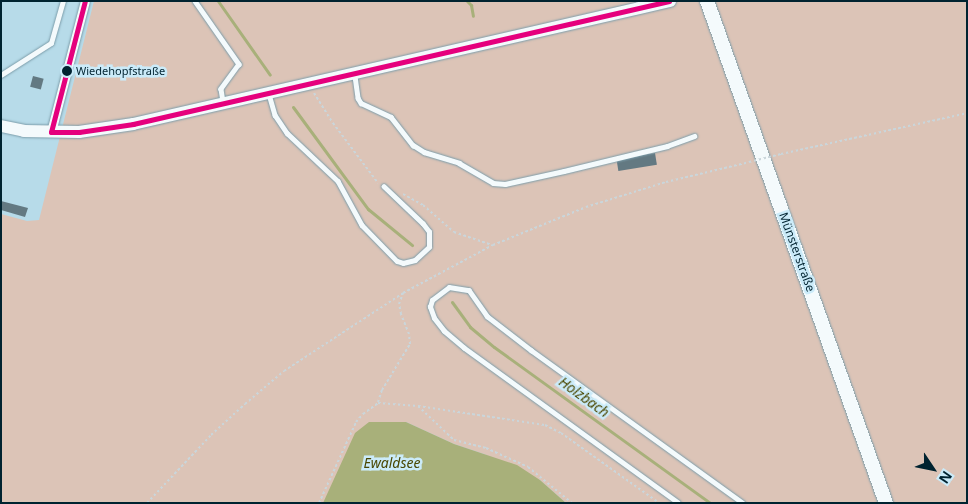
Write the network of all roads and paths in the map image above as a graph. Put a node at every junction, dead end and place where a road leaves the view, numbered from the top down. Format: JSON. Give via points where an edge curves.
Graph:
{"nodes":[{"id":1,"x":62,"y":1,"type":"edge"},
{"id":2,"x":85,"y":1,"type":"edge"},
{"id":3,"x":195,"y":1,"type":"edge"},
{"id":4,"x":670,"y":1,"type":"edge"},
{"id":5,"x":707,"y":1,"type":"edge"},
{"id":6,"x":355,"y":72,"type":"junction"},
{"id":7,"x":1,"y":76,"type":"edge"},
{"id":8,"x":307,"y":83,"type":"junction"},
{"id":9,"x":269,"y":92,"type":"junction"},
{"id":10,"x":223,"y":103,"type":"junction"},
{"id":11,"x":967,"y":113,"type":"edge"},
{"id":12,"x":1,"y":126,"type":"edge"},
{"id":13,"x":51,"y":132,"type":"junction"},
{"id":14,"x":694,"y":136,"type":"dead end"},
{"id":15,"x":749,"y":162,"type":"dead end"},
{"id":16,"x":384,"y":187,"type":"junction"},
{"id":17,"x":492,"y":245,"type":"dead end"},
{"id":18,"x":403,"y":293,"type":"dead end"},
{"id":19,"x":378,"y":403,"type":"junction"},
{"id":20,"x":418,"y":406,"type":"junction"},
{"id":21,"x":319,"y":503,"type":"edge"},
{"id":22,"x":572,"y":503,"type":"edge"},
{"id":23,"x":659,"y":503,"type":"edge"},
{"id":24,"x":678,"y":503,"type":"edge"},
{"id":25,"x":743,"y":503,"type":"edge"},
{"id":26,"x":886,"y":503,"type":"edge"}],
"edges":[{"from":1,"to":7,"type":"lane","via":[[50,43]]},
{"from":2,"to":13,"type":"street"},
{"from":3,"to":10,"type":"lane","via":[[239,64],[221,88]]},
{"from":4,"to":6,"type":"main road"},
{"from":5,"to":26,"type":"main road","name":"Münsterstraße"},
{"from":6,"to":8,"type":"main road"},
{"from":6,"to":14,"type":"lane","via":[[358,98],[366,106],[391,117],[413,145],[458,163],[493,183],[505,184],[564,171],[667,146]]},
{"from":8,"to":9,"type":"main road"},
{"from":8,"to":16,"type":"path","via":[[372,177]]},
{"from":9,"to":10,"type":"main road"},
{"from":9,"to":16,"type":"lane","via":[[275,115],[287,133],[338,181],[362,225],[397,261],[416,260],[429,247],[429,232]]},
{"from":10,"to":13,"type":"main road","via":[[133,124],[79,132]]},
{"from":11,"to":15,"type":"path","bridge":true},
{"from":12,"to":13,"type":"main road"},
{"from":16,"to":17,"type":"path","via":[[412,198],[454,232]]},
{"from":18,"to":19,"type":"path","via":[[399,304],[410,344],[382,390]]},
{"from":19,"to":20,"type":"path"},
{"from":19,"to":21,"type":"path","via":[[356,422]]},
{"from":20,"to":22,"type":"path","via":[[454,440],[486,448],[528,467]]},
{"from":20,"to":23,"type":"path","via":[[545,425]]},
{"from":24,"to":25,"type":"lane","via":[[464,348],[434,318],[430,307],[432,300],[449,287],[469,290],[487,316]]}]}
